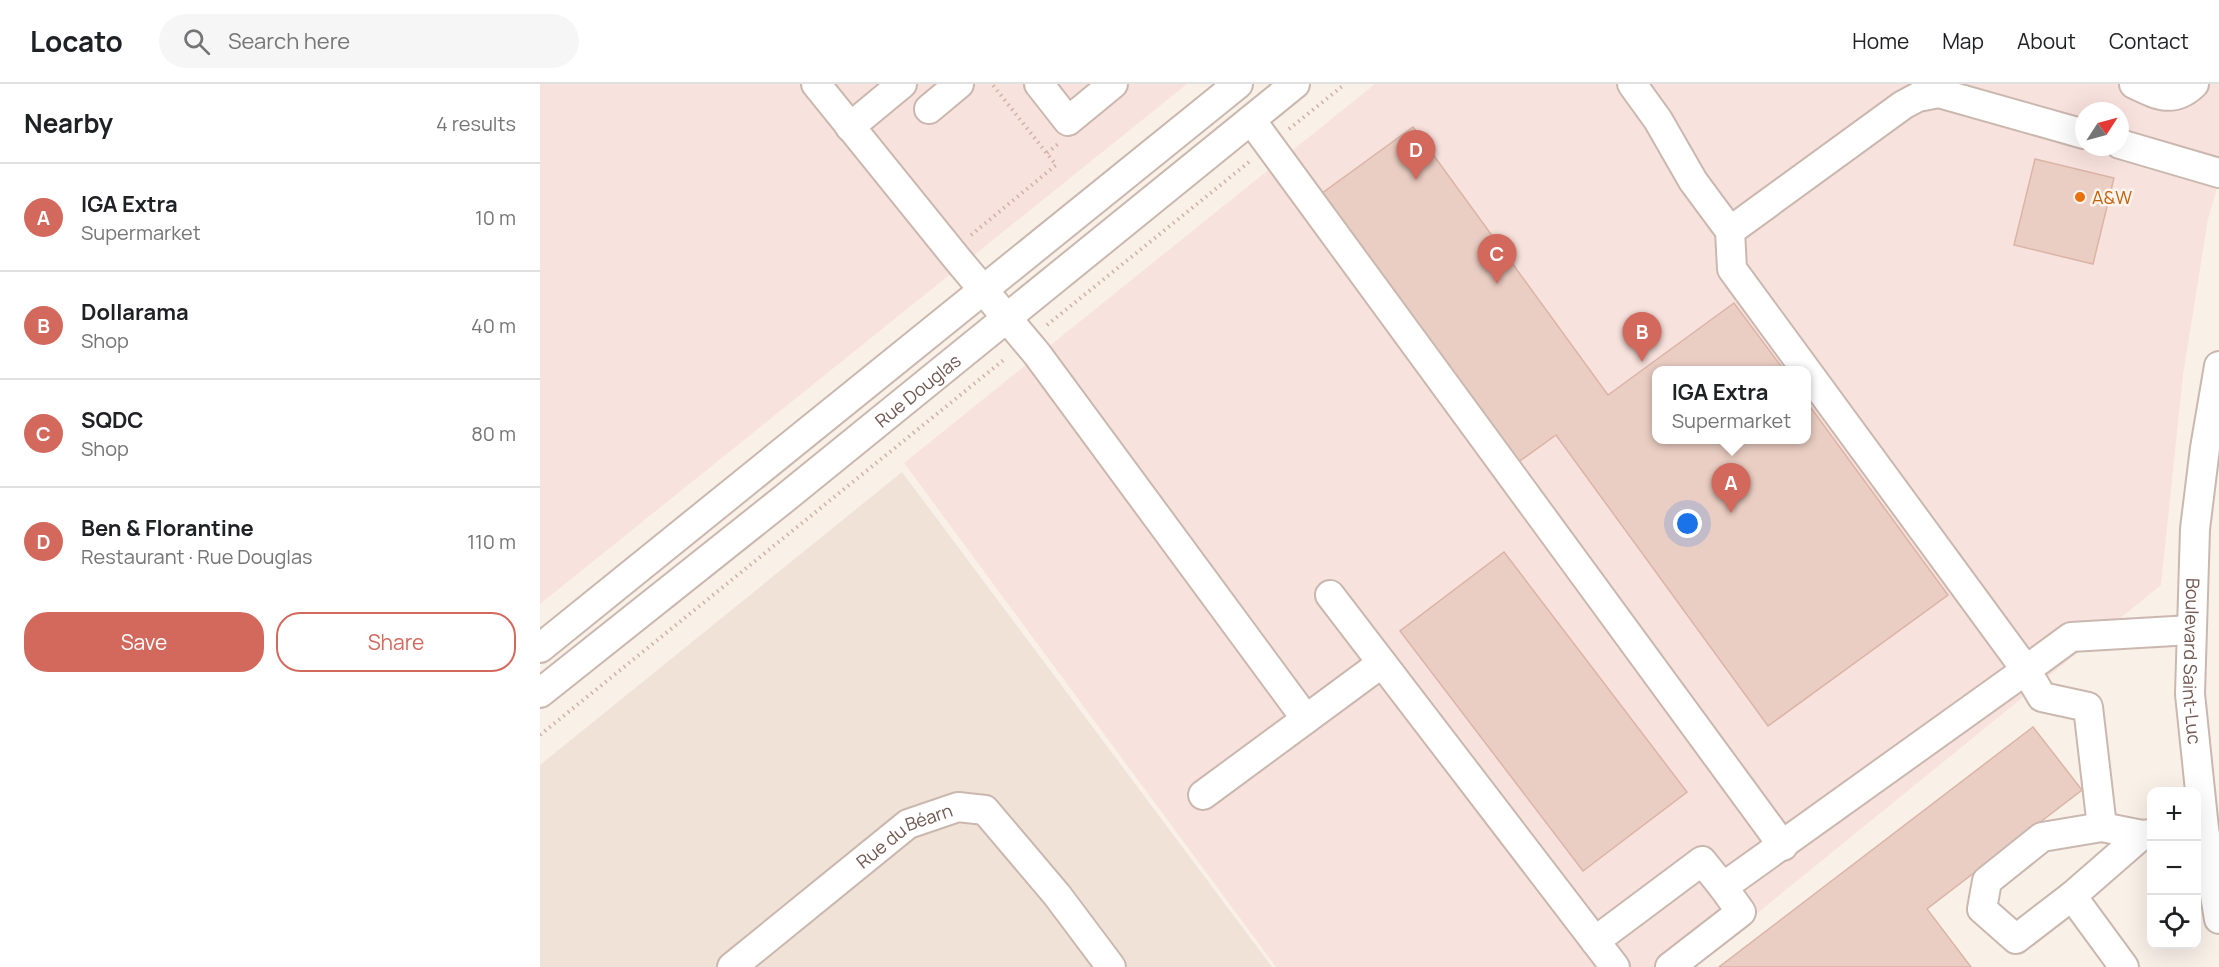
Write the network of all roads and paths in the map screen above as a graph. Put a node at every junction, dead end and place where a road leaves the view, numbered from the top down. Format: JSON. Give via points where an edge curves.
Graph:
{"nodes":[{"id":1,"x":816,"y":84,"type":"edge"},
{"id":2,"x":959,"y":84,"type":"edge"},
{"id":3,"x":992,"y":84,"type":"edge"},
{"id":4,"x":1039,"y":84,"type":"edge"},
{"id":5,"x":1113,"y":84,"type":"edge"},
{"id":6,"x":1238,"y":84,"type":"edge"},
{"id":7,"x":1295,"y":84,"type":"edge"},
{"id":8,"x":1345,"y":84,"type":"edge"},
{"id":9,"x":1632,"y":84,"type":"edge"},
{"id":10,"x":2134,"y":84,"type":"edge"},
{"id":11,"x":2194,"y":84,"type":"edge"},
{"id":12,"x":890,"y":88,"type":"edge"},
{"id":13,"x":1972,"y":92,"type":"edge"},
{"id":14,"x":929,"y":109,"type":"dead end"},
{"id":15,"x":1309,"y":114,"type":"dead end"},
{"id":16,"x":1251,"y":120,"type":"junction"},
{"id":17,"x":850,"y":127,"type":"junction"},
{"id":18,"x":2075,"y":131,"type":"edge"},
{"id":19,"x":2129,"y":147,"type":"edge"},
{"id":20,"x":1252,"y":159,"type":"dead end"},
{"id":21,"x":2219,"y":173,"type":"edge"},
{"id":22,"x":1730,"y":231,"type":"junction"},
{"id":23,"x":966,"y":239,"type":"dead end"},
{"id":24,"x":984,"y":291,"type":"junction"},
{"id":25,"x":1060,"y":314,"type":"dead end"},
{"id":26,"x":1008,"y":318,"type":"junction"},
{"id":27,"x":1010,"y":355,"type":"dead end"},
{"id":28,"x":1803,"y":366,"type":"edge"},
{"id":29,"x":2219,"y":366,"type":"edge"},
{"id":30,"x":1811,"y":377,"type":"edge"},
{"id":31,"x":1330,"y":595,"type":"dead end"},
{"id":32,"x":2192,"y":630,"type":"junction"},
{"id":33,"x":540,"y":648,"type":"edge"},
{"id":34,"x":1382,"y":663,"type":"junction"},
{"id":35,"x":2025,"y":670,"type":"junction"},
{"id":36,"x":540,"y":693,"type":"edge"},
{"id":37,"x":1306,"y":719,"type":"junction"},
{"id":38,"x":540,"y":735,"type":"edge"},
{"id":39,"x":2197,"y":787,"type":"edge"},
{"id":40,"x":1203,"y":795,"type":"dead end"},
{"id":41,"x":2102,"y":827,"type":"junction"},
{"id":42,"x":2201,"y":834,"type":"edge"},
{"id":43,"x":2147,"y":835,"type":"edge"},
{"id":44,"x":1783,"y":846,"type":"junction"},
{"id":45,"x":1723,"y":887,"type":"junction"},
{"id":46,"x":2072,"y":896,"type":"junction"},
{"id":47,"x":2219,"y":919,"type":"edge"},
{"id":48,"x":1595,"y":941,"type":"junction"},
{"id":49,"x":732,"y":967,"type":"edge"},
{"id":50,"x":1111,"y":967,"type":"edge"},
{"id":51,"x":1615,"y":967,"type":"edge"},
{"id":52,"x":1670,"y":967,"type":"edge"},
{"id":53,"x":2124,"y":967,"type":"edge"}],
"edges":[{"from":1,"to":17,"type":"street"},
{"from":2,"to":14,"type":"street"},
{"from":3,"to":23,"type":"path","via":[[1056,165]]},
{"from":4,"to":5,"type":"street","via":[[1068,121]]},
{"from":6,"to":24,"type":"street","name":"Rue Douglas"},
{"from":7,"to":16,"type":"street","name":"Rue Douglas"},
{"from":8,"to":15,"type":"path"},
{"from":9,"to":22,"type":"street","via":[[1693,181]]},
{"from":10,"to":11,"type":"street","via":[[2170,97],[2186,92]]},
{"from":12,"to":17,"type":"street"},
{"from":13,"to":18,"type":"street"},
{"from":13,"to":22,"type":"street","via":[[1918,97],[1903,105]]},
{"from":16,"to":26,"type":"street","name":"Rue Douglas"},
{"from":16,"to":44,"type":"street"},
{"from":17,"to":24,"type":"street"},
{"from":19,"to":21,"type":"street"},
{"from":20,"to":25,"type":"path"},
{"from":22,"to":28,"type":"street","via":[[1732,269]]},
{"from":24,"to":26,"type":"street"},
{"from":24,"to":33,"type":"street","name":"Rue Douglas"},
{"from":26,"to":36,"type":"street","name":"Rue Douglas"},
{"from":26,"to":37,"type":"street"},
{"from":27,"to":38,"type":"path","name":"Rue Douglas"},
{"from":29,"to":32,"type":"street","name":"Boulevard Saint-Luc","via":[[2195,529]]},
{"from":30,"to":35,"type":"street"},
{"from":31,"to":34,"type":"street"},
{"from":32,"to":35,"type":"street","via":[[2072,637]]},
{"from":32,"to":39,"type":"street","name":"Boulevard Saint-Luc","via":[[2190,694]]},
{"from":34,"to":37,"type":"street"},
{"from":34,"to":48,"type":"street"},
{"from":35,"to":41,"type":"street","via":[[2042,697],[2088,707]]},
{"from":35,"to":44,"type":"street"},
{"from":37,"to":40,"type":"street"},
{"from":41,"to":43,"type":"street"},
{"from":41,"to":46,"type":"street","via":[[2042,837],[1987,881],[1982,909],[2016,939]]},
{"from":42,"to":47,"type":"street","name":"Boulevard Saint-Luc"},
{"from":43,"to":46,"type":"street"},
{"from":44,"to":45,"type":"street"},
{"from":45,"to":48,"type":"street","via":[[1702,861]]},
{"from":45,"to":52,"type":"street","via":[[1741,912]]},
{"from":46,"to":53,"type":"street"},
{"from":48,"to":51,"type":"street"},
{"from":49,"to":50,"type":"street","name":"Rue du Béarn","via":[[908,824],[958,807],[985,810]]}]}
